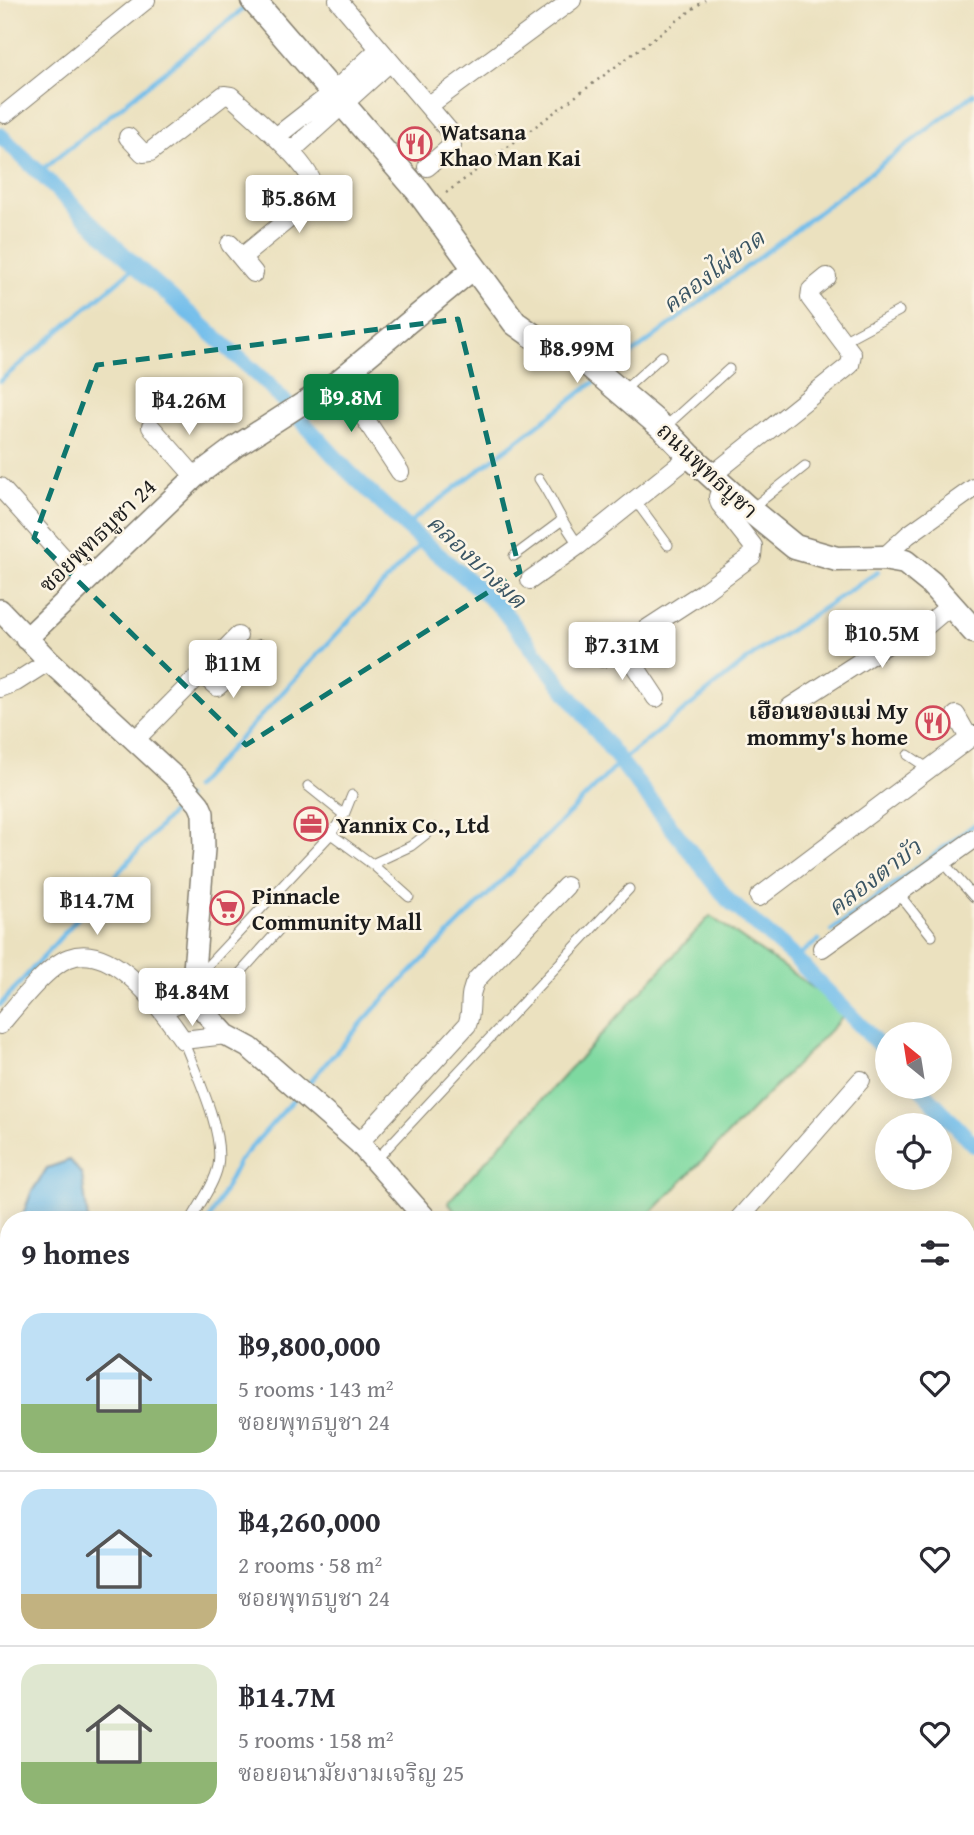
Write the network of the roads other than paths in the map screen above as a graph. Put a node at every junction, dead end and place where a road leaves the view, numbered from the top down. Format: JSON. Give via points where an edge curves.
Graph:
{"nodes":[{"id":1,"x":146,"y":0,"type":"edge"},
{"id":2,"x":572,"y":0,"type":"edge"},
{"id":3,"x":341,"y":1,"type":"edge"},
{"id":4,"x":256,"y":3,"type":"edge"},
{"id":5,"x":384,"y":56,"type":"junction"},
{"id":6,"x":336,"y":99,"type":"junction"},
{"id":7,"x":428,"y":106,"type":"junction"},
{"id":8,"x":5,"y":114,"type":"dead end"},
{"id":9,"x":277,"y":136,"type":"junction"},
{"id":10,"x":128,"y":137,"type":"dead end"},
{"id":11,"x":290,"y":152,"type":"junction"},
{"id":12,"x":427,"y":167,"type":"dead end"},
{"id":13,"x":473,"y":269,"type":"junction"},
{"id":14,"x":254,"y":273,"type":"dead end"},
{"id":15,"x":827,"y":277,"type":"dead end"},
{"id":16,"x":899,"y":311,"type":"dead end"},
{"id":17,"x":844,"y":341,"type":"junction"},
{"id":18,"x":662,"y":356,"type":"dead end"},
{"id":19,"x":729,"y":369,"type":"dead end"},
{"id":20,"x":342,"y":377,"type":"junction"},
{"id":21,"x":615,"y":387,"type":"junction"},
{"id":22,"x":151,"y":427,"type":"dead end"},
{"id":23,"x":663,"y":428,"type":"junction"},
{"id":24,"x":690,"y":457,"type":"junction"},
{"id":25,"x":805,"y":466,"type":"dead end"},
{"id":26,"x":400,"y":472,"type":"dead end"},
{"id":27,"x":195,"y":477,"type":"junction"},
{"id":28,"x":539,"y":479,"type":"dead end"},
{"id":29,"x":717,"y":481,"type":"junction"},
{"id":30,"x":0,"y":487,"type":"edge"},
{"id":31,"x":974,"y":488,"type":"edge"},
{"id":32,"x":635,"y":500,"type":"junction"},
{"id":33,"x":750,"y":510,"type":"junction"},
{"id":34,"x":561,"y":521,"type":"junction"},
{"id":35,"x":579,"y":545,"type":"junction"},
{"id":36,"x":668,"y":545,"type":"dead end"},
{"id":37,"x":514,"y":556,"type":"dead end"},
{"id":38,"x":883,"y":558,"type":"junction"},
{"id":39,"x":530,"y":580,"type":"dead end"},
{"id":40,"x":86,"y":583,"type":"junction"},
{"id":41,"x":951,"y":605,"type":"junction"},
{"id":42,"x":0,"y":610,"type":"edge"},
{"id":43,"x":974,"y":631,"type":"edge"},
{"id":44,"x":238,"y":636,"type":"dead end"},
{"id":45,"x":621,"y":645,"type":"junction"},
{"id":46,"x":260,"y":649,"type":"dead end"},
{"id":47,"x":38,"y":651,"type":"junction"},
{"id":48,"x":602,"y":658,"type":"dead end"},
{"id":49,"x":201,"y":673,"type":"junction"},
{"id":50,"x":0,"y":678,"type":"edge"},
{"id":51,"x":0,"y":688,"type":"edge"},
{"id":52,"x":656,"y":698,"type":"dead end"},
{"id":53,"x":790,"y":707,"type":"dead end"},
{"id":54,"x":956,"y":715,"type":"dead end"},
{"id":55,"x":972,"y":737,"type":"edge"},
{"id":56,"x":134,"y":741,"type":"junction"},
{"id":57,"x":908,"y":755,"type":"dead end"},
{"id":58,"x":929,"y":769,"type":"junction"},
{"id":59,"x":308,"y":786,"type":"dead end"},
{"id":60,"x":352,"y":795,"type":"dead end"},
{"id":61,"x":344,"y":815,"type":"junction"},
{"id":62,"x":434,"y":828,"type":"dead end"},
{"id":63,"x":331,"y":834,"type":"junction"},
{"id":64,"x":974,"y":839,"type":"edge"},
{"id":65,"x":942,"y":862,"type":"junction"},
{"id":66,"x":372,"y":864,"type":"junction"},
{"id":67,"x":566,"y":886,"type":"dead end"},
{"id":68,"x":629,"y":889,"type":"dead end"},
{"id":69,"x":898,"y":893,"type":"junction"},
{"id":70,"x":409,"y":897,"type":"dead end"},
{"id":71,"x":760,"y":897,"type":"dead end"},
{"id":72,"x":974,"y":897,"type":"edge"},
{"id":73,"x":285,"y":923,"type":"dead end"},
{"id":74,"x":932,"y":936,"type":"dead end"},
{"id":75,"x":822,"y":948,"type":"dead end"},
{"id":76,"x":198,"y":996,"type":"junction"},
{"id":77,"x":161,"y":1007,"type":"junction"},
{"id":78,"x":0,"y":1025,"type":"edge"},
{"id":79,"x":226,"y":1035,"type":"junction"},
{"id":80,"x":183,"y":1040,"type":"junction"},
{"id":81,"x":860,"y":1080,"type":"dead end"},
{"id":82,"x":359,"y":1143,"type":"junction"},
{"id":83,"x":376,"y":1160,"type":"junction"},
{"id":84,"x":196,"y":1211,"type":"edge"},
{"id":85,"x":419,"y":1211,"type":"edge"},
{"id":86,"x":746,"y":1211,"type":"edge"}],
"edges":[{"from":1,"to":8,"type":"street"},
{"from":2,"to":7,"type":"street"},
{"from":3,"to":5,"type":"street"},
{"from":4,"to":6,"type":"main road","name":"ถนนพุทธบูชา"},
{"from":5,"to":6,"type":"street"},
{"from":5,"to":7,"type":"street"},
{"from":6,"to":9,"type":"street"},
{"from":6,"to":11,"type":"street"},
{"from":6,"to":13,"type":"main road","name":"ถนนพุทธบูชา","via":[[429,206]]},
{"from":7,"to":12,"type":"street","via":[[454,140]]},
{"from":9,"to":10,"type":"street","via":[[231,96],[223,95],[150,152],[143,153]]},
{"from":9,"to":11,"type":"street"},
{"from":11,"to":14,"type":"street","via":[[312,182],[312,197],[236,250]]},
{"from":13,"to":20,"type":"street","name":"ซอยพุทธบูชา 24"},
{"from":13,"to":21,"type":"main road","name":"ถนนพุทธบูชา","via":[[515,323],[536,338],[576,354]]},
{"from":15,"to":17,"type":"street","via":[[811,290],[810,299]]},
{"from":16,"to":17,"type":"lane"},
{"from":17,"to":29,"type":"street","via":[[853,357],[844,372]]},
{"from":18,"to":21,"type":"lane"},
{"from":19,"to":23,"type":"lane"},
{"from":20,"to":26,"type":"street"},
{"from":20,"to":27,"type":"street","name":"ซอยพุทธบูชา 24"},
{"from":21,"to":23,"type":"main road","name":"ถนนพุทธบูชา"},
{"from":22,"to":27,"type":"street"},
{"from":23,"to":24,"type":"main road","name":"ถนนพุทธบูชา"},
{"from":24,"to":29,"type":"main road","name":"ถนนพุทธบูชา"},
{"from":24,"to":32,"type":"street"},
{"from":25,"to":33,"type":"lane"},
{"from":27,"to":40,"type":"street","name":"ซอยพุทธบูชา 24"},
{"from":28,"to":34,"type":"lane"},
{"from":29,"to":33,"type":"main road","name":"ถนนพุทธบูชา"},
{"from":29,"to":45,"type":"street","via":[[720,504],[753,547],[752,556]]},
{"from":30,"to":40,"type":"street"},
{"from":31,"to":38,"type":"street"},
{"from":32,"to":35,"type":"street"},
{"from":32,"to":36,"type":"lane"},
{"from":33,"to":38,"type":"main road","name":"ถนนพุทธบูชา","via":[[795,547],[837,558]]},
{"from":34,"to":35,"type":"lane"},
{"from":34,"to":37,"type":"lane"},
{"from":35,"to":39,"type":"street"},
{"from":38,"to":41,"type":"main road","name":"ถนนพุทธบูชา","via":[[905,562]]},
{"from":40,"to":47,"type":"street","name":"ซอยพุทธบูชา 24"},
{"from":41,"to":43,"type":"main road","name":"ถนนพุทธบูชา"},
{"from":41,"to":53,"type":"street","via":[[919,632],[891,642]]},
{"from":42,"to":47,"type":"street"},
{"from":44,"to":49,"type":"street"},
{"from":45,"to":48,"type":"street"},
{"from":45,"to":52,"type":"street"},
{"from":46,"to":49,"type":"street","via":[[217,687]]},
{"from":47,"to":50,"type":"street","via":[[24,666]]},
{"from":47,"to":51,"type":"street","via":[[16,682]]},
{"from":47,"to":56,"type":"street"},
{"from":49,"to":56,"type":"street"},
{"from":54,"to":55,"type":"street"},
{"from":55,"to":58,"type":"street"},
{"from":56,"to":76,"type":"street","via":[[180,782],[202,813]]},
{"from":57,"to":58,"type":"lane"},
{"from":58,"to":71,"type":"street"},
{"from":59,"to":61,"type":"lane"},
{"from":60,"to":61,"type":"lane"},
{"from":61,"to":63,"type":"lane"},
{"from":62,"to":66,"type":"lane","via":[[411,846]]},
{"from":63,"to":66,"type":"lane"},
{"from":63,"to":76,"type":"lane"},
{"from":64,"to":65,"type":"street"},
{"from":65,"to":69,"type":"street"},
{"from":65,"to":72,"type":"lane"},
{"from":66,"to":70,"type":"lane"},
{"from":67,"to":82,"type":"street","via":[[477,979],[469,996],[467,1025]]},
{"from":68,"to":83,"type":"lane"},
{"from":69,"to":74,"type":"lane"},
{"from":69,"to":75,"type":"street"},
{"from":73,"to":76,"type":"lane"},
{"from":76,"to":77,"type":"street"},
{"from":76,"to":79,"type":"street"},
{"from":77,"to":78,"type":"street","via":[[108,960],[83,954],[66,958]]},
{"from":77,"to":80,"type":"street"},
{"from":79,"to":80,"type":"street"},
{"from":79,"to":82,"type":"street","via":[[250,1048]]},
{"from":80,"to":84,"type":"lane","via":[[214,1125],[218,1157],[214,1177]]},
{"from":81,"to":86,"type":"street"},
{"from":82,"to":83,"type":"street"},
{"from":83,"to":85,"type":"street"}]}
